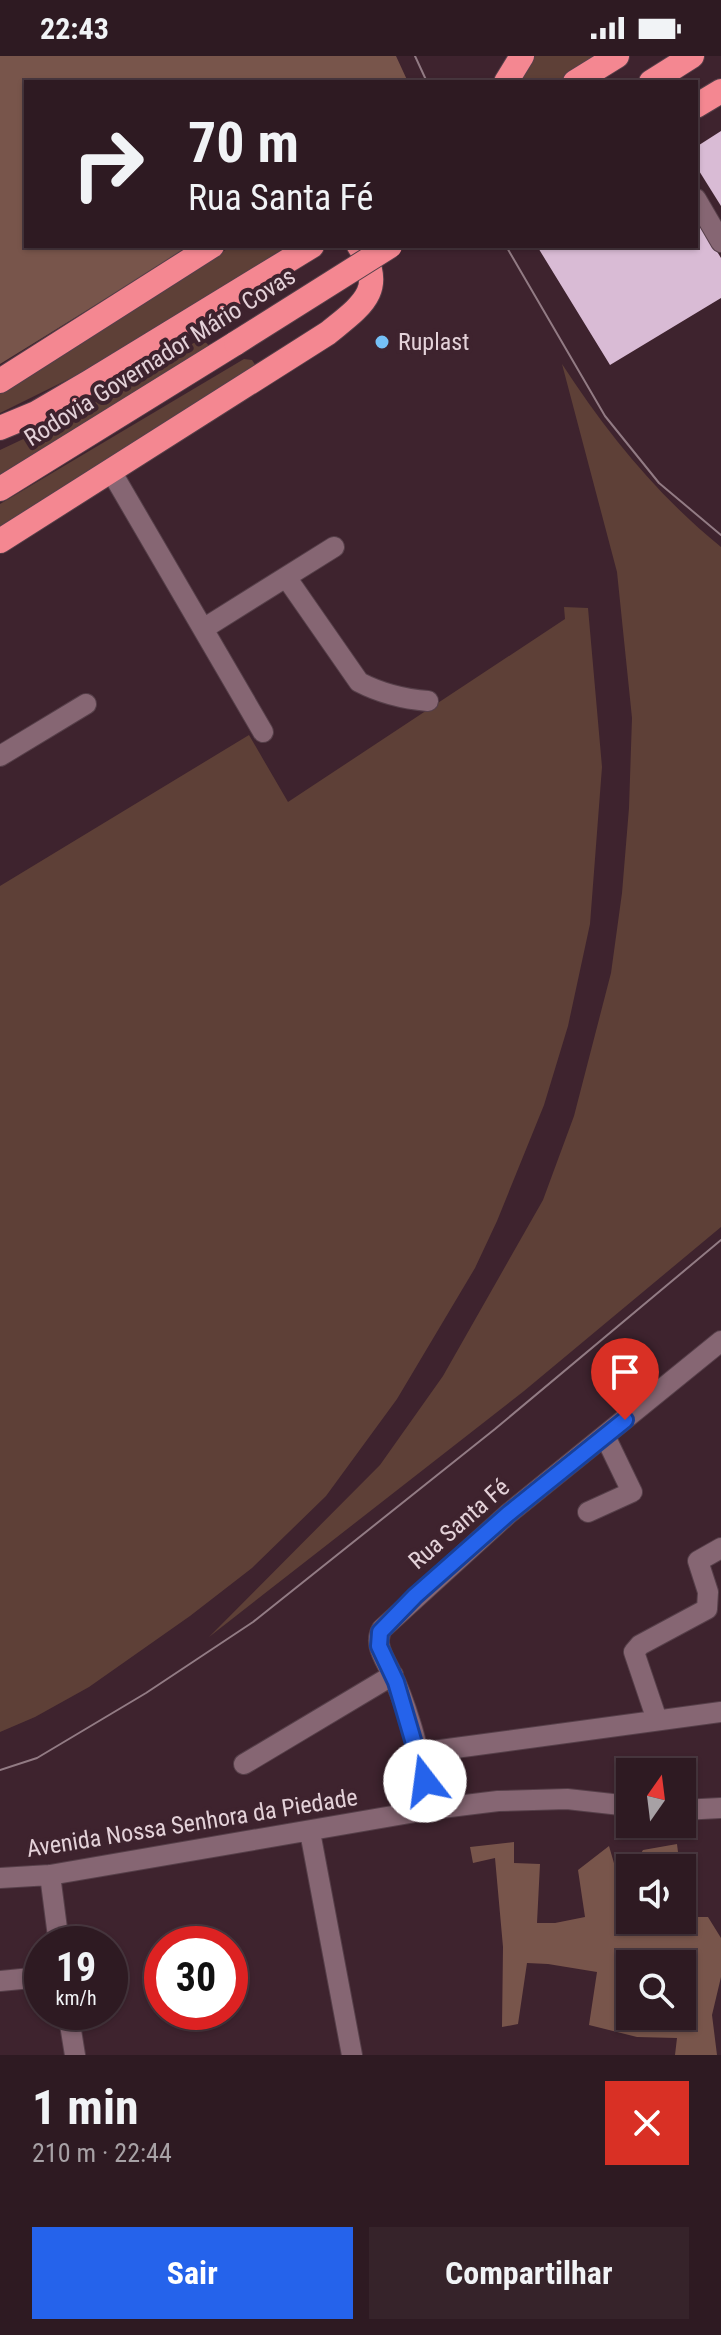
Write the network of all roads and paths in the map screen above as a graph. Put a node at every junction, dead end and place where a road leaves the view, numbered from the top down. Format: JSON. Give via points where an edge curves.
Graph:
{"nodes":[{"id":1,"x":522,"y":56,"type":"edge"},
{"id":2,"x":617,"y":56,"type":"edge"},
{"id":3,"x":692,"y":56,"type":"edge"},
{"id":4,"x":507,"y":80,"type":"edge"},
{"id":5,"x":578,"y":80,"type":"edge"},
{"id":6,"x":654,"y":80,"type":"edge"},
{"id":7,"x":721,"y":91,"type":"edge"},
{"id":8,"x":698,"y":105,"type":"edge"},
{"id":9,"x":698,"y":202,"type":"edge"},
{"id":10,"x":721,"y":242,"type":"edge"},
{"id":11,"x":209,"y":248,"type":"edge"},
{"id":12,"x":309,"y":248,"type":"edge"},
{"id":13,"x":360,"y":248,"type":"edge"},
{"id":14,"x":387,"y":248,"type":"edge"},
{"id":15,"x":0,"y":381,"type":"edge"},
{"id":16,"x":0,"y":428,"type":"edge"},
{"id":17,"x":111,"y":471,"type":"junction"},
{"id":18,"x":0,"y":489,"type":"edge"},
{"id":19,"x":0,"y":541,"type":"edge"},
{"id":20,"x":334,"y":547,"type":"dead end"},
{"id":21,"x":286,"y":577,"type":"junction"},
{"id":22,"x":203,"y":629,"type":"junction"},
{"id":23,"x":428,"y":701,"type":"dead end"},
{"id":24,"x":86,"y":704,"type":"dead end"},
{"id":25,"x":263,"y":732,"type":"dead end"},
{"id":26,"x":0,"y":756,"type":"edge"},
{"id":27,"x":721,"y":1341,"type":"edge"},
{"id":28,"x":605,"y":1436,"type":"junction"},
{"id":29,"x":588,"y":1512,"type":"dead end"},
{"id":30,"x":712,"y":1552,"type":"edge"},
{"id":31,"x":393,"y":1675,"type":"junction"},
{"id":32,"x":721,"y":1712,"type":"edge"},
{"id":33,"x":657,"y":1720,"type":"junction"},
{"id":34,"x":418,"y":1753,"type":"junction"},
{"id":35,"x":244,"y":1764,"type":"dead end"},
{"id":36,"x":616,"y":1804,"type":"edge"},
{"id":37,"x":721,"y":1808,"type":"edge"},
{"id":38,"x":433,"y":1809,"type":"junction"},
{"id":39,"x":696,"y":1809,"type":"edge"},
{"id":40,"x":310,"y":1832,"type":"junction"},
{"id":41,"x":50,"y":1875,"type":"junction"},
{"id":42,"x":0,"y":1878,"type":"edge"},
{"id":43,"x":57,"y":1926,"type":"edge"},
{"id":44,"x":24,"y":1979,"type":"edge"},
{"id":45,"x":0,"y":1981,"type":"edge"},
{"id":46,"x":71,"y":2030,"type":"edge"},
{"id":47,"x":75,"y":2055,"type":"edge"},
{"id":48,"x":352,"y":2055,"type":"edge"}],
"edges":[{"from":1,"to":4,"type":"highway"},
{"from":2,"to":5,"type":"highway"},
{"from":3,"to":6,"type":"highway"},
{"from":7,"to":8,"type":"highway"},
{"from":9,"to":10,"type":"street"},
{"from":11,"to":15,"type":"highway"},
{"from":12,"to":16,"type":"highway","name":"Rodovia Governador Mário Covas","via":[[36,413]]},
{"from":13,"to":17,"type":"highway","via":[[372,274],[361,306],[328,333]]},
{"from":14,"to":18,"type":"highway","name":"Rodovia Governador Mário Covas","bridge":true},
{"from":17,"to":19,"type":"highway"},
{"from":17,"to":22,"type":"street"},
{"from":20,"to":21,"type":"street"},
{"from":21,"to":22,"type":"street"},
{"from":21,"to":23,"type":"street","via":[[359,682],[402,699]]},
{"from":22,"to":25,"type":"street"},
{"from":24,"to":26,"type":"street"},
{"from":27,"to":28,"type":"street","name":"Rua Santa Fé"},
{"from":28,"to":29,"type":"street","via":[[632,1492]]},
{"from":28,"to":31,"type":"street","name":"Rua Santa Fé","via":[[508,1514],[382,1629],[379,1646]]},
{"from":30,"to":33,"type":"street","via":[[697,1565],[708,1592],[707,1609],[634,1652]]},
{"from":31,"to":34,"type":"street","name":"Rua Santa Fé"},
{"from":31,"to":35,"type":"street"},
{"from":32,"to":33,"type":"street"},
{"from":33,"to":34,"type":"street"},
{"from":34,"to":38,"type":"street","name":"Rua Santa Fé"},
{"from":36,"to":38,"type":"street","name":"Avenida Nossa Senhora da Piedade","via":[[530,1798]]},
{"from":37,"to":39,"type":"street"},
{"from":38,"to":40,"type":"street","name":"Avenida Nossa Senhora da Piedade"},
{"from":40,"to":41,"type":"street","name":"Avenida Nossa Senhora da Piedade"},
{"from":40,"to":48,"type":"street"},
{"from":41,"to":42,"type":"street","name":"Avenida Nossa Senhora da Piedade"},
{"from":41,"to":43,"type":"street"},
{"from":44,"to":45,"type":"street"},
{"from":46,"to":47,"type":"street"}]}
